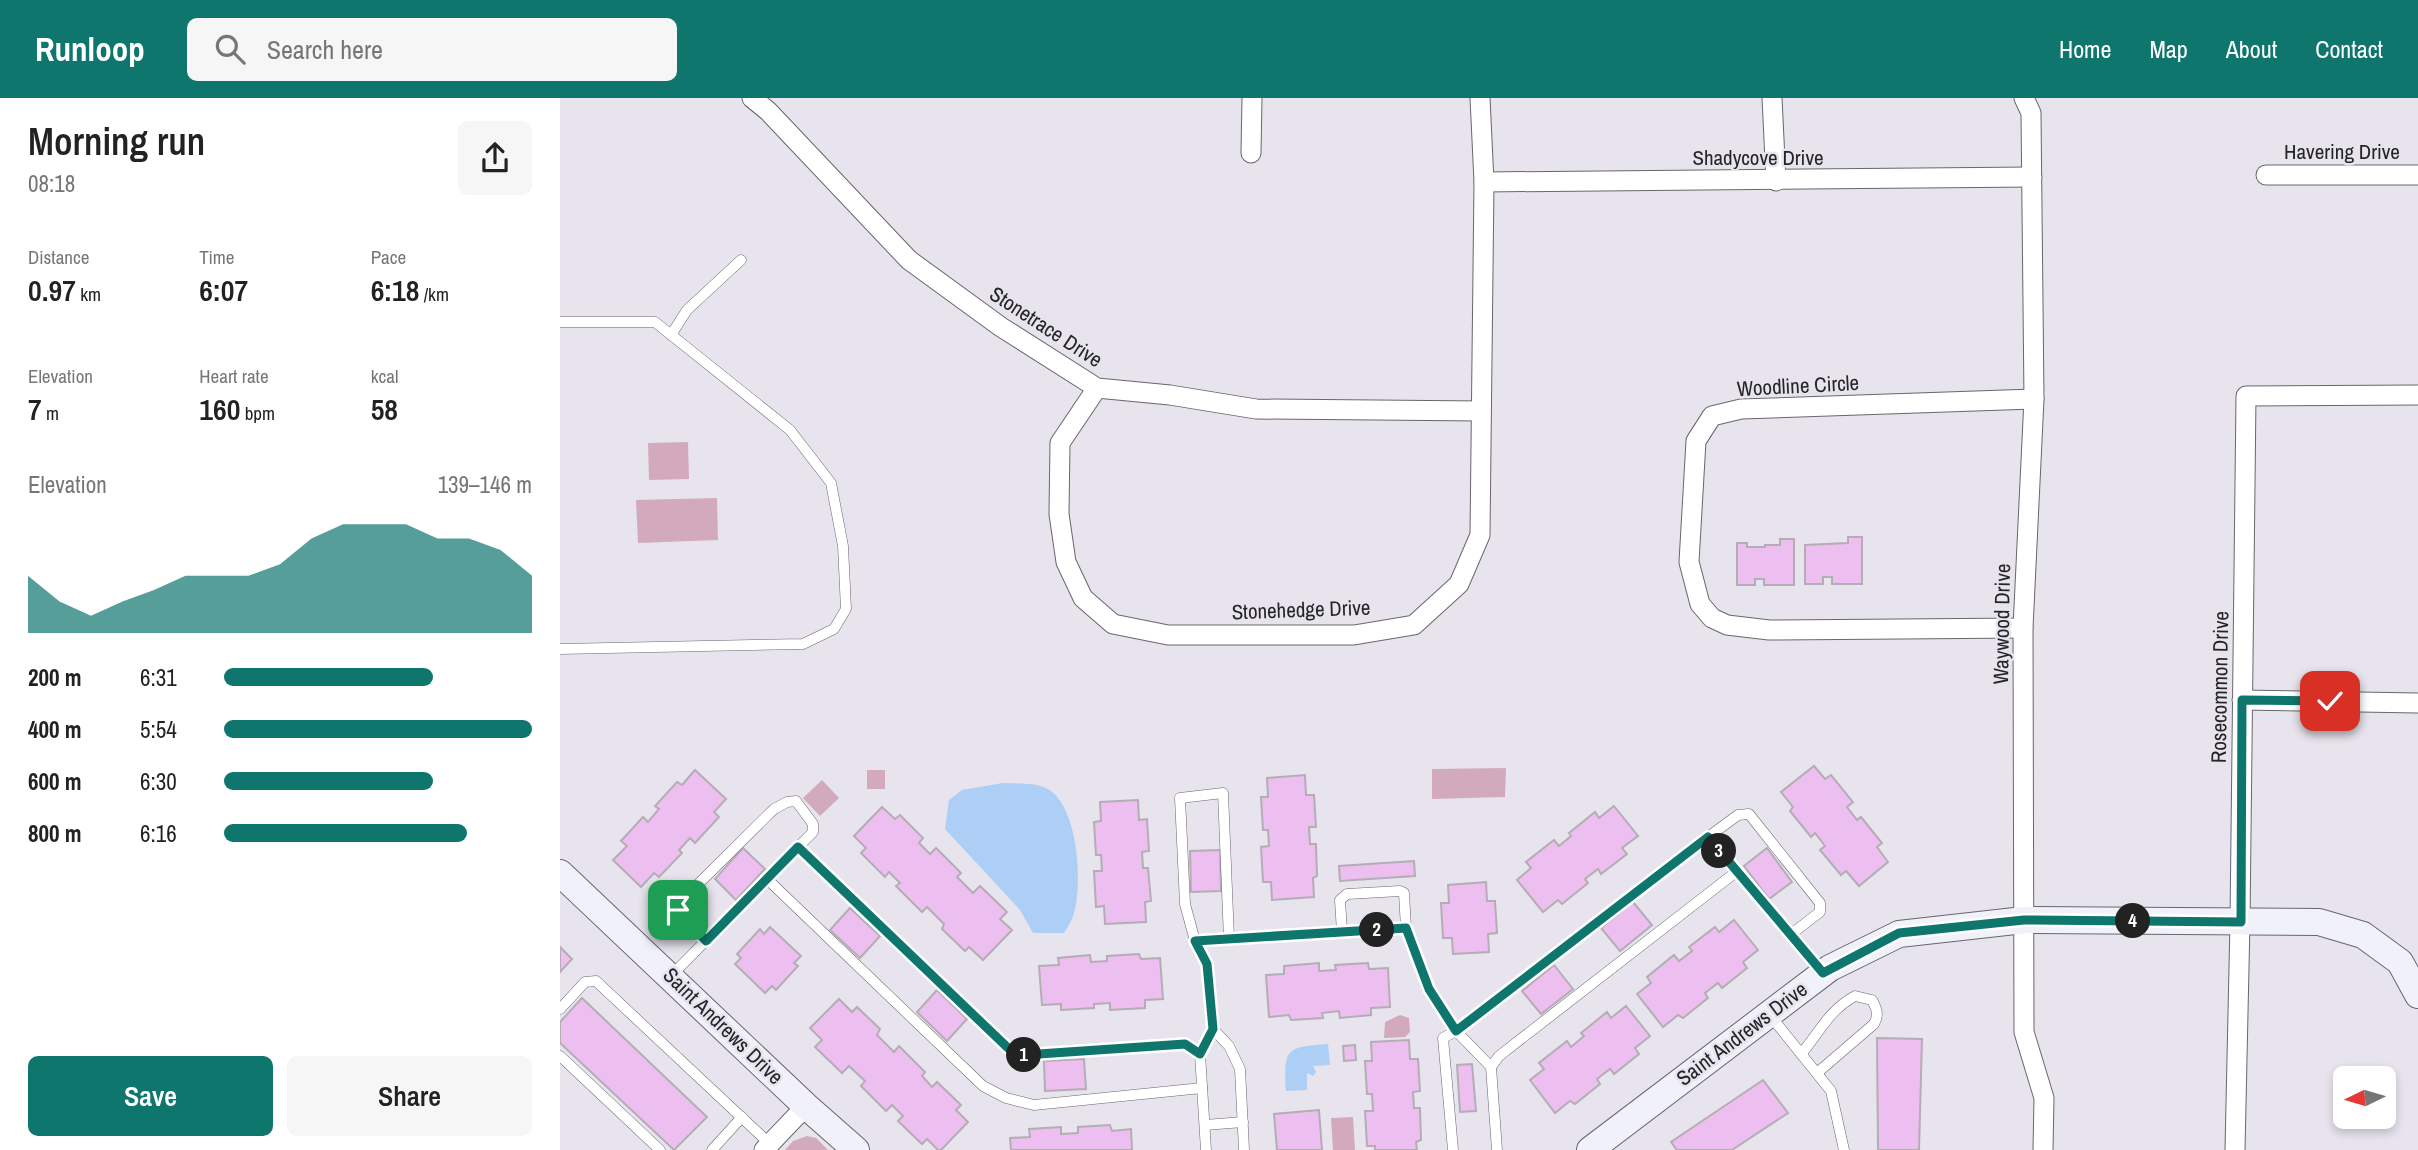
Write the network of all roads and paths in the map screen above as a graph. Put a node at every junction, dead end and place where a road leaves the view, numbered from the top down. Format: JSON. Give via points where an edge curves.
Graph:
{"nodes":[{"id":1,"x":752,"y":98,"type":"edge"},
{"id":2,"x":1252,"y":98,"type":"edge"},
{"id":3,"x":1480,"y":98,"type":"edge"},
{"id":4,"x":1772,"y":98,"type":"edge"},
{"id":5,"x":2024,"y":98,"type":"edge"},
{"id":6,"x":1251,"y":153,"type":"dead end"},
{"id":7,"x":2266,"y":174,"type":"dead end"},
{"id":8,"x":2418,"y":175,"type":"edge"},
{"id":9,"x":2032,"y":177,"type":"junction"},
{"id":10,"x":1776,"y":181,"type":"junction"},
{"id":11,"x":1484,"y":182,"type":"junction"},
{"id":12,"x":741,"y":260,"type":"dead end"},
{"id":13,"x":560,"y":322,"type":"edge"},
{"id":14,"x":671,"y":335,"type":"junction"},
{"id":15,"x":1097,"y":388,"type":"junction"},
{"id":16,"x":2418,"y":396,"type":"edge"},
{"id":17,"x":2034,"y":399,"type":"junction"},
{"id":18,"x":1481,"y":411,"type":"junction"},
{"id":19,"x":2023,"y":628,"type":"junction"},
{"id":20,"x":560,"y":649,"type":"edge"},
{"id":21,"x":2242,"y":700,"type":"junction"},
{"id":22,"x":2418,"y":703,"type":"edge"},
{"id":23,"x":1708,"y":837,"type":"junction"},
{"id":24,"x":798,"y":847,"type":"junction"},
{"id":25,"x":1736,"y":872,"type":"junction"},
{"id":26,"x":560,"y":873,"type":"edge"},
{"id":27,"x":766,"y":878,"type":"junction"},
{"id":28,"x":2024,"y":920,"type":"junction"},
{"id":29,"x":2241,"y":922,"type":"junction"},
{"id":30,"x":1406,"y":928,"type":"junction"},
{"id":31,"x":1342,"y":932,"type":"junction"},
{"id":32,"x":1790,"y":935,"type":"junction"},
{"id":33,"x":1229,"y":939,"type":"junction"},
{"id":34,"x":706,"y":941,"type":"junction"},
{"id":35,"x":1195,"y":941,"type":"junction"},
{"id":36,"x":1823,"y":973,"type":"junction"},
{"id":37,"x":671,"y":976,"type":"junction"},
{"id":38,"x":2418,"y":995,"type":"edge"},
{"id":39,"x":560,"y":1009,"type":"edge"},
{"id":40,"x":1769,"y":1014,"type":"junction"},
{"id":41,"x":1213,"y":1029,"type":"junction"},
{"id":42,"x":1456,"y":1031,"type":"junction"},
{"id":43,"x":1200,"y":1054,"type":"junction"},
{"id":44,"x":1801,"y":1054,"type":"junction"},
{"id":45,"x":560,"y":1056,"type":"edge"},
{"id":46,"x":1491,"y":1067,"type":"junction"},
{"id":47,"x":1817,"y":1073,"type":"junction"},
{"id":48,"x":1202,"y":1088,"type":"junction"},
{"id":49,"x":806,"y":1107,"type":"junction"},
{"id":50,"x":742,"y":1117,"type":"junction"},
{"id":51,"x":1243,"y":1122,"type":"junction"},
{"id":52,"x":1205,"y":1125,"type":"junction"},
{"id":53,"x":767,"y":1147,"type":"edge"},
{"id":54,"x":660,"y":1150,"type":"edge"},
{"id":55,"x":712,"y":1150,"type":"edge"},
{"id":56,"x":856,"y":1150,"type":"edge"},
{"id":57,"x":1206,"y":1150,"type":"edge"},
{"id":58,"x":1244,"y":1150,"type":"edge"},
{"id":59,"x":1452,"y":1150,"type":"edge"},
{"id":60,"x":1497,"y":1150,"type":"edge"},
{"id":61,"x":1590,"y":1150,"type":"edge"},
{"id":62,"x":1844,"y":1150,"type":"edge"},
{"id":63,"x":2043,"y":1150,"type":"edge"},
{"id":64,"x":2235,"y":1150,"type":"edge"}],
"edges":[{"from":1,"to":15,"type":"street","name":"Stonetrace Drive","via":[[909,260],[1001,327]]},
{"from":2,"to":6,"type":"street"},
{"from":3,"to":11,"type":"street","name":"Stonehedge Drive"},
{"from":4,"to":10,"type":"street"},
{"from":5,"to":9,"type":"street","name":"Waywood Drive","via":[[2031,113]]},
{"from":7,"to":8,"type":"street","name":"Havering Drive"},
{"from":9,"to":10,"type":"street","name":"Shadycove Drive"},
{"from":9,"to":17,"type":"street","name":"Waywood Drive"},
{"from":10,"to":11,"type":"street","name":"Shadycove Drive"},
{"from":11,"to":18,"type":"street","name":"Stonehedge Drive"},
{"from":12,"to":14,"type":"lane","via":[[687,310]]},
{"from":13,"to":14,"type":"lane","via":[[655,322]]},
{"from":14,"to":20,"type":"lane","via":[[790,430],[831,483],[846,609],[834,629],[803,644]]},
{"from":15,"to":18,"type":"street","name":"Stonetrace Drive","via":[[1256,409]]},
{"from":15,"to":18,"type":"street","name":"Stonehedge Drive","via":[[1060,443],[1059,514],[1066,562],[1083,598],[1113,624],[1168,635],[1354,635],[1414,625],[1459,584],[1480,535]]},
{"from":16,"to":21,"type":"street","name":"Rosecommon Drive","via":[[2246,396]]},
{"from":17,"to":19,"type":"street","name":"Waywood Drive"},
{"from":17,"to":19,"type":"street","name":"Woodline Circle","via":[[1741,409],[1712,416],[1696,441],[1689,562],[1700,604],[1712,618],[1727,625],[1769,630]]},
{"from":19,"to":28,"type":"street","name":"Waywood Drive"},
{"from":21,"to":22,"type":"street"},
{"from":21,"to":29,"type":"street","name":"Rosecommon Drive"},
{"from":23,"to":25,"type":"lane"},
{"from":23,"to":32,"type":"lane","via":[[1738,815],[1749,814],[1820,902],[1820,912]]},
{"from":23,"to":42,"type":"lane"},
{"from":24,"to":27,"type":"lane"},
{"from":24,"to":34,"type":"lane","via":[[813,832],[813,824],[793,801],[774,809],[680,902],[678,910]]},
{"from":24,"to":43,"type":"lane","via":[[1008,1048],[1024,1055],[1185,1044]]},
{"from":25,"to":32,"type":"lane"},
{"from":25,"to":46,"type":"lane","via":[[1499,1056]]},
{"from":26,"to":37,"type":"street","name":"Saint Andrews Drive"},
{"from":27,"to":34,"type":"lane"},
{"from":27,"to":48,"type":"lane","via":[[983,1086],[1006,1098],[1034,1105]]},
{"from":28,"to":29,"type":"street","name":"Saint Andrews Drive"},
{"from":28,"to":36,"type":"street","name":"Saint Andrews Drive","via":[[1899,933]]},
{"from":28,"to":63,"type":"street","name":"Waywood Drive","via":[[2024,1032],[2044,1098]]},
{"from":29,"to":38,"type":"street","name":"Saint Andrews Drive","via":[[2319,922],[2362,935],[2400,962]]},
{"from":29,"to":64,"type":"street","name":"Rosecommon Drive"},
{"from":30,"to":31,"type":"lane"},
{"from":30,"to":31,"type":"lane","via":[[1404,893],[1387,892],[1343,897]]},
{"from":30,"to":42,"type":"lane","via":[[1429,989]]},
{"from":31,"to":33,"type":"lane"},
{"from":32,"to":36,"type":"lane"},
{"from":33,"to":35,"type":"lane"},
{"from":33,"to":35,"type":"lane","via":[[1223,793],[1180,798],[1185,904]]},
{"from":34,"to":37,"type":"lane"},
{"from":35,"to":41,"type":"lane","via":[[1207,964]]},
{"from":36,"to":40,"type":"street","name":"Saint Andrews Drive"},
{"from":37,"to":49,"type":"street","name":"Saint Andrews Drive"},
{"from":39,"to":50,"type":"lane","via":[[585,982],[596,981]]},
{"from":40,"to":44,"type":"lane"},
{"from":40,"to":61,"type":"street","name":"Saint Andrews Drive"},
{"from":41,"to":43,"type":"lane"},
{"from":41,"to":51,"type":"lane","via":[[1229,1046],[1240,1069]]},
{"from":42,"to":46,"type":"lane"},
{"from":42,"to":59,"type":"lane","via":[[1443,1038]]},
{"from":43,"to":48,"type":"lane"},
{"from":44,"to":47,"type":"lane"},
{"from":44,"to":47,"type":"lane","via":[[1838,1006],[1855,996],[1872,1000],[1877,1010],[1874,1024]]},
{"from":45,"to":54,"type":"lane"},
{"from":46,"to":60,"type":"lane"},
{"from":47,"to":62,"type":"lane","via":[[1831,1091]]},
{"from":48,"to":52,"type":"lane"},
{"from":49,"to":53,"type":"street"},
{"from":49,"to":56,"type":"street","name":"Saint Andrews Drive"},
{"from":50,"to":53,"type":"lane"},
{"from":50,"to":55,"type":"lane"},
{"from":51,"to":52,"type":"lane"},
{"from":51,"to":58,"type":"lane"},
{"from":52,"to":57,"type":"lane"}]}
